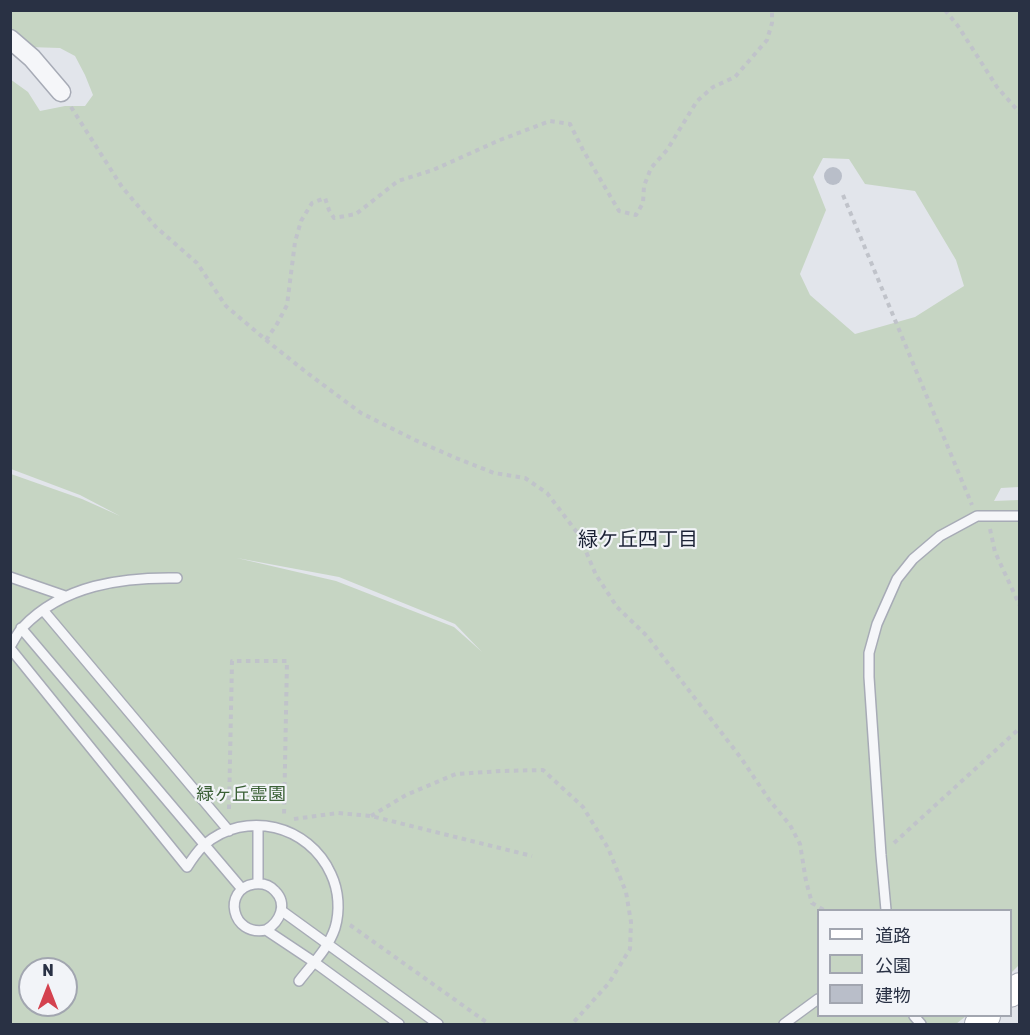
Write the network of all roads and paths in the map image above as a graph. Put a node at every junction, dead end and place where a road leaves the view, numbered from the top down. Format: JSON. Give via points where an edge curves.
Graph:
{"nodes":[{"id":1,"x":772,"y":10,"type":"edge"},
{"id":2,"x":945,"y":10,"type":"edge"},
{"id":3,"x":10,"y":39,"type":"edge"},
{"id":4,"x":61,"y":92,"type":"joint"},
{"id":5,"x":1020,"y":113,"type":"edge"},
{"id":6,"x":843,"y":195,"type":"dead end"},
{"id":7,"x":266,"y":340,"type":"junction"},
{"id":8,"x":982,"y":516,"type":"junction"},
{"id":9,"x":1020,"y":516,"type":"edge"},
{"id":10,"x":10,"y":577,"type":"edge"},
{"id":11,"x":177,"y":578,"type":"dead end"},
{"id":12,"x":65,"y":596,"type":"junction"},
{"id":13,"x":1020,"y":606,"type":"edge"},
{"id":14,"x":43,"y":609,"type":"junction"},
{"id":15,"x":21,"y":628,"type":"junction"},
{"id":16,"x":10,"y":647,"type":"edge"},
{"id":17,"x":1020,"y":728,"type":"edge"},
{"id":18,"x":370,"y":816,"type":"junction"},
{"id":19,"x":258,"y":826,"type":"junction"},
{"id":20,"x":229,"y":831,"type":"joint"},
{"id":21,"x":205,"y":845,"type":"junction"},
{"id":22,"x":532,"y":855,"type":"dead end"},
{"id":23,"x":881,"y":855,"type":"junction"},
{"id":24,"x":258,"y":883,"type":"junction"},
{"id":25,"x":242,"y":889,"type":"junction"},
{"id":26,"x":822,"y":909,"type":"edge"},
{"id":27,"x":886,"y":909,"type":"edge"},
{"id":28,"x":282,"y":911,"type":"junction"},
{"id":29,"x":337,"y":915,"type":"junction"},
{"id":30,"x":266,"y":930,"type":"junction"},
{"id":31,"x":328,"y":944,"type":"junction"},
{"id":32,"x":314,"y":962,"type":"junction"},
{"id":33,"x":299,"y":981,"type":"dead end"},
{"id":34,"x":817,"y":1000,"type":"edge"},
{"id":35,"x":399,"y":1024,"type":"edge"},
{"id":36,"x":438,"y":1024,"type":"edge"},
{"id":37,"x":489,"y":1024,"type":"edge"},
{"id":38,"x":572,"y":1024,"type":"edge"},
{"id":39,"x":784,"y":1024,"type":"edge"}],
"edges":[{"from":1,"to":7,"type":"path","via":[[767,40],[735,77],[713,87],[697,101],[667,150],[651,168],[643,203],[636,214],[619,211],[570,124],[550,121],[398,181],[356,214],[334,218],[325,198],[312,203],[295,242],[287,305]]},
{"from":2,"to":5,"type":"path","via":[[997,87]]},
{"from":3,"to":4,"type":"street"},
{"from":4,"to":7,"type":"path","via":[[122,187],[156,227],[197,263],[226,306]]},
{"from":6,"to":8,"type":"path"},
{"from":7,"to":26,"type":"path","via":[[361,412],[456,458],[494,473],[525,478],[547,493],[579,535],[596,575],[617,607],[647,636],[790,825],[800,844],[812,903]]},
{"from":8,"to":9,"type":"lane"},
{"from":8,"to":13,"type":"path"},
{"from":8,"to":23,"type":"lane","via":[[940,536],[913,559],[897,579],[877,624],[869,653],[869,677]]},
{"from":10,"to":12,"type":"lane"},
{"from":11,"to":12,"type":"lane","via":[[133,578]]},
{"from":12,"to":14,"type":"lane"},
{"from":14,"to":15,"type":"lane"},
{"from":14,"to":20,"type":"lane"},
{"from":15,"to":16,"type":"lane"},
{"from":15,"to":21,"type":"lane"},
{"from":16,"to":21,"type":"lane","via":[[187,867]]},
{"from":17,"to":23,"type":"path"},
{"from":18,"to":20,"type":"path","via":[[338,813],[284,820],[287,661],[232,661]]},
{"from":18,"to":22,"type":"path"},
{"from":18,"to":38,"type":"path","via":[[405,795],[456,774],[501,771],[543,770],[583,807],[608,848],[626,892],[630,949],[609,983]]},
{"from":19,"to":21,"type":"lane","via":[[232,829]]},
{"from":19,"to":24,"type":"lane"},
{"from":19,"to":29,"type":"lane","via":[[294,834],[318,853],[334,880]]},
{"from":21,"to":25,"type":"lane"},
{"from":23,"to":27,"type":"lane"},
{"from":24,"to":25,"type":"lane"},
{"from":24,"to":28,"type":"lane","via":[[279,895]]},
{"from":25,"to":30,"type":"lane","via":[[234,904],[237,919],[250,930]]},
{"from":28,"to":30,"type":"lane"},
{"from":28,"to":31,"type":"lane"},
{"from":29,"to":31,"type":"lane"},
{"from":29,"to":37,"type":"path"},
{"from":30,"to":32,"type":"lane"},
{"from":31,"to":32,"type":"lane"},
{"from":31,"to":36,"type":"lane"},
{"from":32,"to":33,"type":"lane"},
{"from":32,"to":35,"type":"lane"},
{"from":34,"to":39,"type":"lane"}]}
